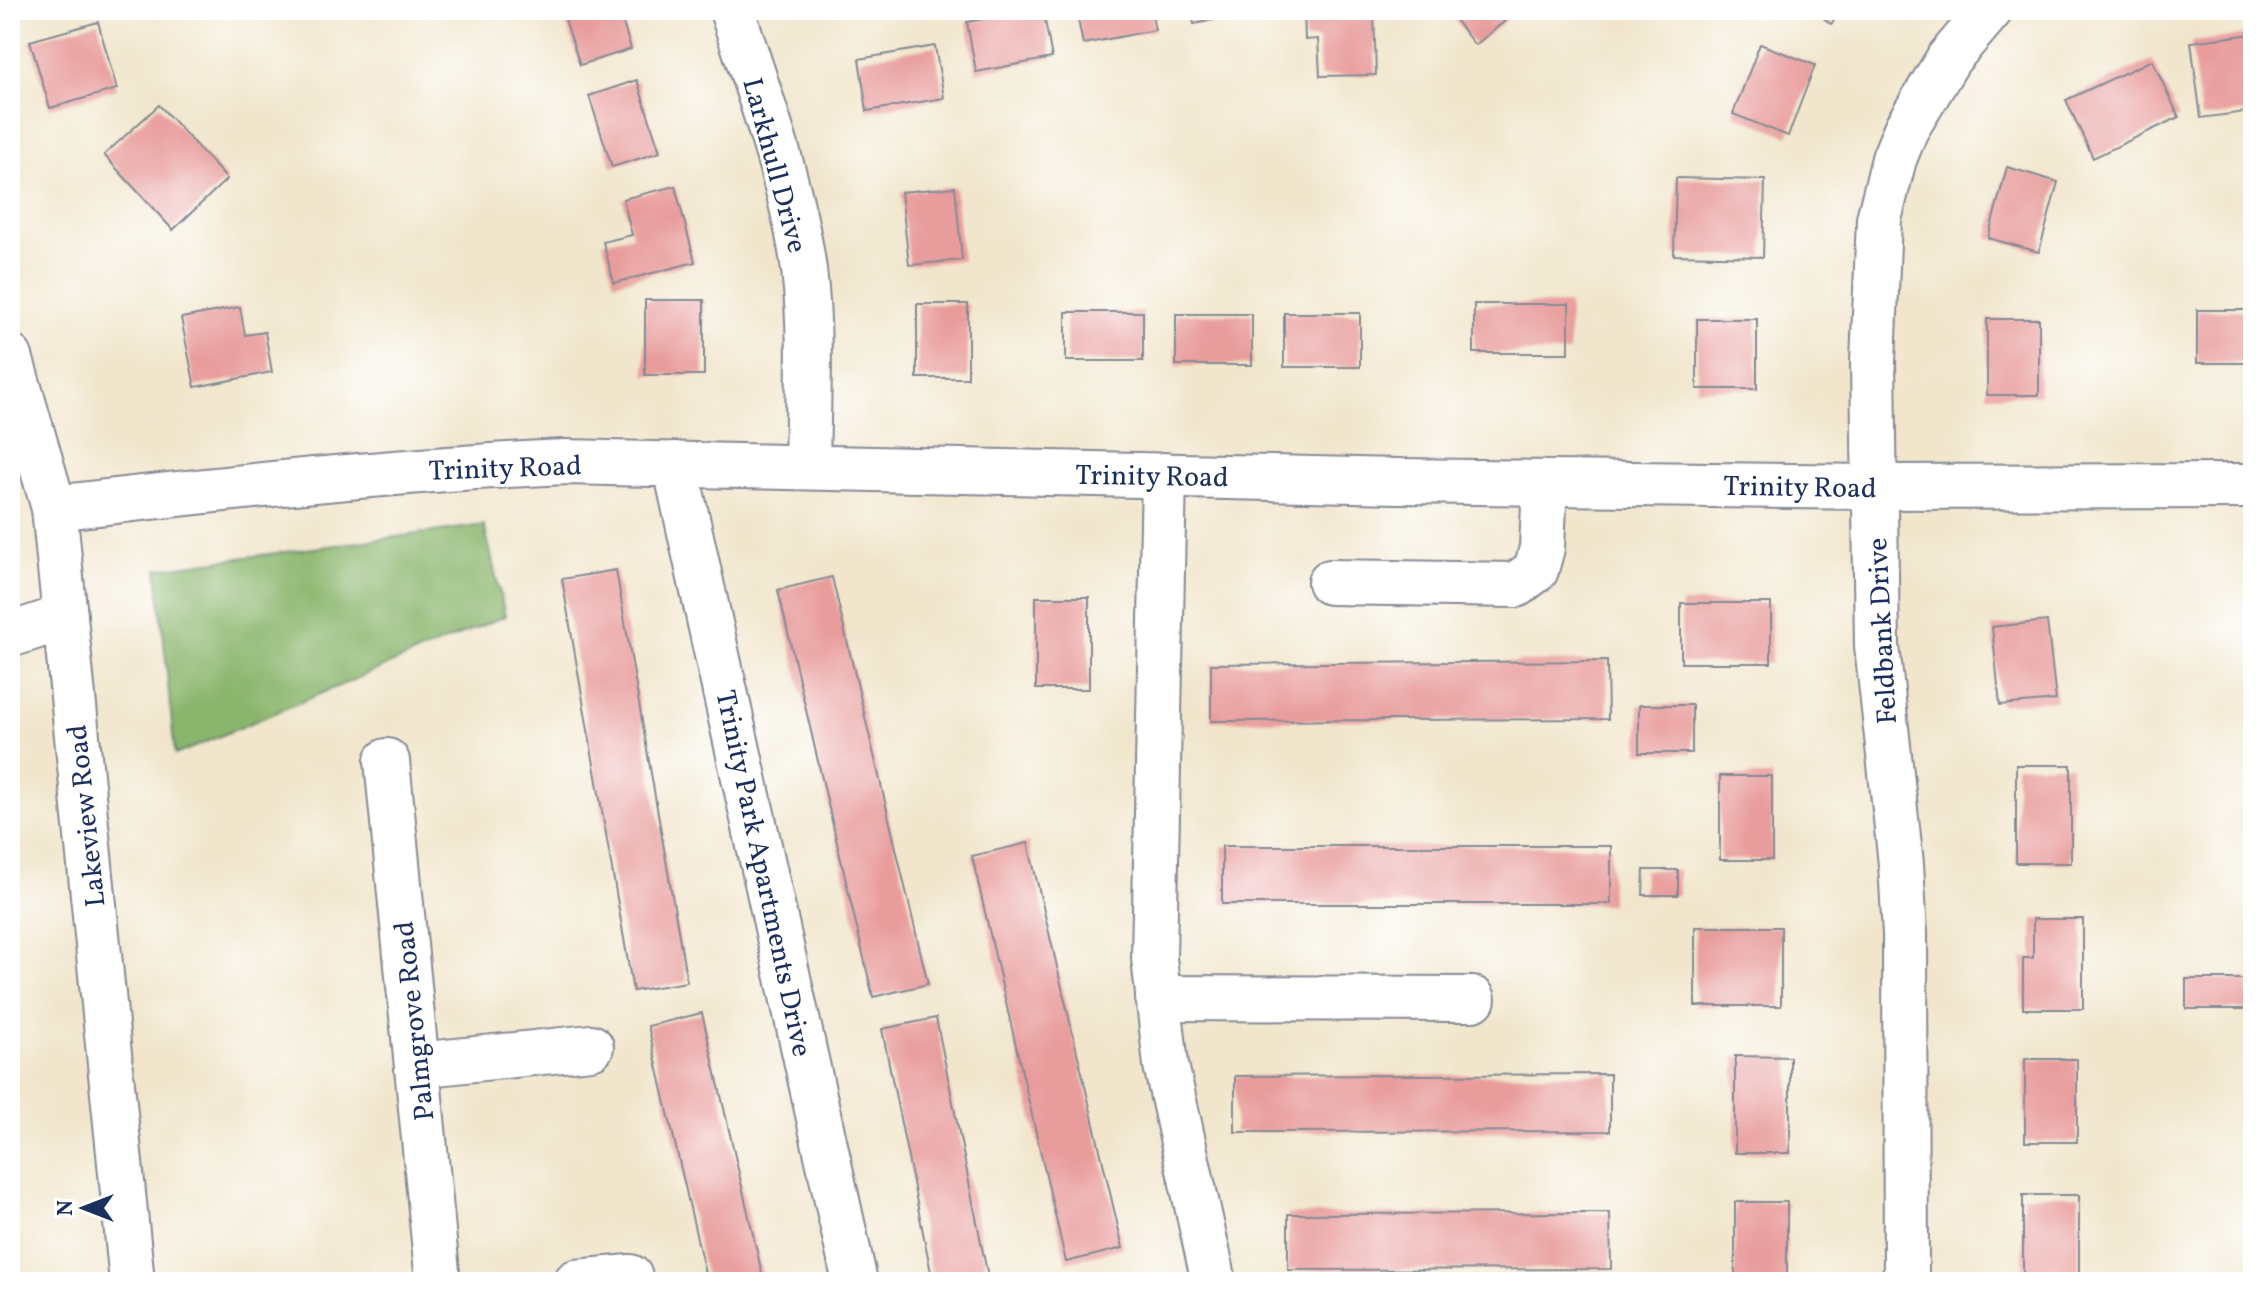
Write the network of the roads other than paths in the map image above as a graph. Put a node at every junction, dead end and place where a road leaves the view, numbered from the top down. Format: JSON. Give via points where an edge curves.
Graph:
{"nodes":[{"id":1,"x":732,"y":10,"type":"edge"},
{"id":2,"x":1990,"y":10,"type":"edge"},
{"id":3,"x":10,"y":357,"type":"edge"},
{"id":4,"x":675,"y":464,"type":"junction"},
{"id":5,"x":807,"y":466,"type":"junction"},
{"id":6,"x":1164,"y":475,"type":"junction"},
{"id":7,"x":1545,"y":483,"type":"junction"},
{"id":8,"x":2253,"y":486,"type":"edge"},
{"id":9,"x":1874,"y":487,"type":"junction"},
{"id":10,"x":54,"y":508,"type":"junction"},
{"id":11,"x":1330,"y":582,"type":"dead end"},
{"id":12,"x":65,"y":617,"type":"junction"},
{"id":13,"x":10,"y":635,"type":"edge"},
{"id":14,"x":387,"y":761,"type":"dead end"},
{"id":15,"x":1158,"y":998,"type":"junction"},
{"id":16,"x":1473,"y":999,"type":"dead end"},
{"id":17,"x":591,"y":1047,"type":"dead end"},
{"id":18,"x":417,"y":1065,"type":"junction"},
{"id":19,"x":630,"y":1277,"type":"dead end"},
{"id":20,"x":132,"y":1282,"type":"edge"},
{"id":21,"x":438,"y":1282,"type":"edge"},
{"id":22,"x":576,"y":1282,"type":"edge"},
{"id":23,"x":855,"y":1282,"type":"edge"},
{"id":24,"x":1214,"y":1282,"type":"edge"},
{"id":25,"x":1906,"y":1282,"type":"edge"}],
"edges":[{"from":1,"to":5,"type":"street","name":"Larkhull Drive","via":[[795,219],[804,272]]},
{"from":2,"to":9,"type":"street","name":"Feldbank Drive","via":[[1949,58],[1906,129],[1879,219]]},
{"from":3,"to":10,"type":"street","name":"Lakeview Road"},
{"from":4,"to":5,"type":"street","name":"Trinity Road"},
{"from":4,"to":10,"type":"street","name":"Trinity Road","via":[[457,467]]},
{"from":4,"to":23,"type":"street","name":"Trinity Park Apartments Drive"},
{"from":5,"to":6,"type":"street","name":"Trinity Road"},
{"from":6,"to":7,"type":"street","name":"Trinity Road"},
{"from":6,"to":15,"type":"street","via":[[1154,958]]},
{"from":7,"to":9,"type":"street","name":"Trinity Road"},
{"from":7,"to":11,"type":"street","via":[[1536,570],[1516,585]]},
{"from":8,"to":9,"type":"street","name":"Trinity Road"},
{"from":9,"to":25,"type":"street","name":"Feldbank Drive","via":[[1877,646],[1905,934]]},
{"from":10,"to":12,"type":"street","name":"Lakeview Road"},
{"from":12,"to":13,"type":"street"},
{"from":12,"to":20,"type":"street","name":"Lakeview Road"},
{"from":14,"to":18,"type":"street","name":"Palmgrove Road"},
{"from":15,"to":16,"type":"street"},
{"from":15,"to":24,"type":"street","via":[[1166,1065]]},
{"from":17,"to":18,"type":"street"},
{"from":18,"to":21,"type":"street","name":"Palmgrove Road"},
{"from":19,"to":22,"type":"street"}]}
